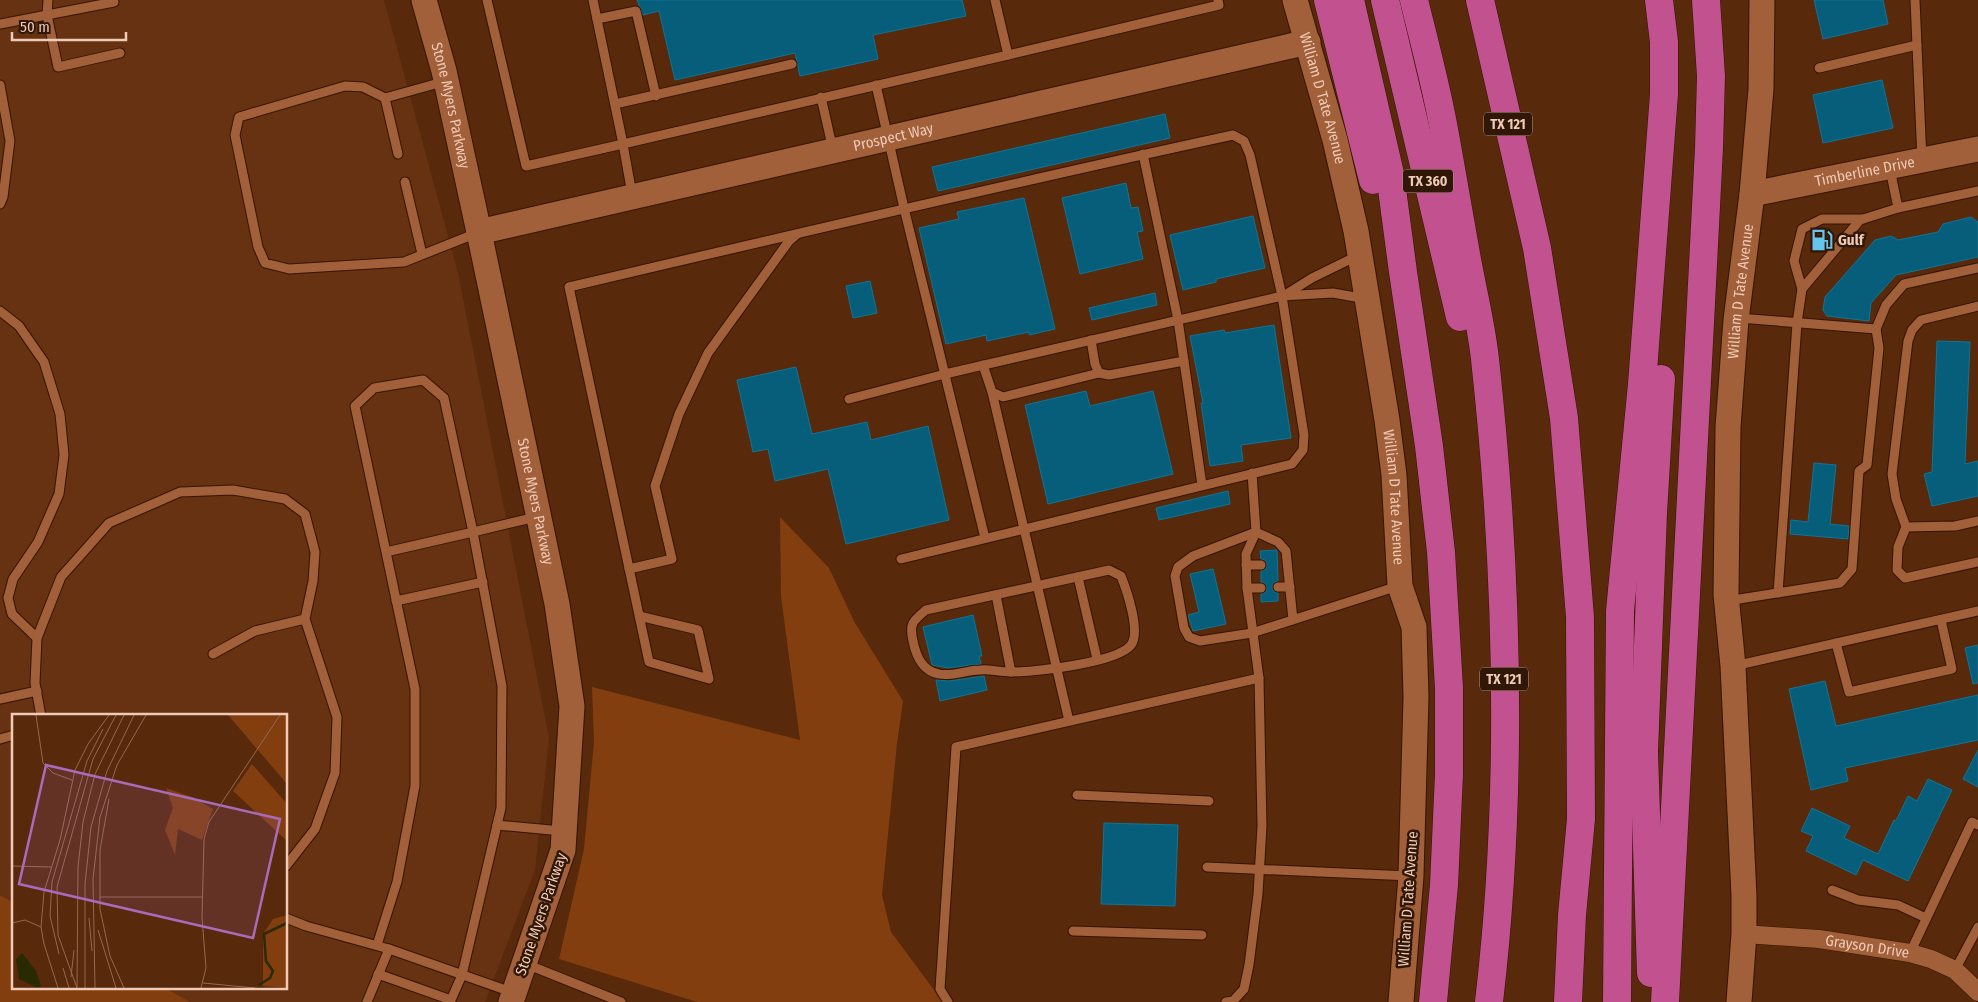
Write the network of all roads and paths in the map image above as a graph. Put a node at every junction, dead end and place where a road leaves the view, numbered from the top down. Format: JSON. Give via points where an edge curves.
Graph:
{"nodes":[{"id":1,"x":48,"y":0,"type":"edge"},
{"id":2,"x":424,"y":0,"type":"edge"},
{"id":3,"x":487,"y":0,"type":"edge"},
{"id":4,"x":593,"y":0,"type":"edge"},
{"id":5,"x":995,"y":0,"type":"edge"},
{"id":6,"x":1218,"y":0,"type":"edge"},
{"id":7,"x":1295,"y":0,"type":"edge"},
{"id":8,"x":1328,"y":0,"type":"edge"},
{"id":9,"x":1350,"y":0,"type":"edge"},
{"id":10,"x":1386,"y":0,"type":"edge"},
{"id":11,"x":1414,"y":0,"type":"edge"},
{"id":12,"x":1480,"y":0,"type":"edge"},
{"id":13,"x":1659,"y":0,"type":"edge"},
{"id":14,"x":1706,"y":0,"type":"edge"},
{"id":15,"x":1762,"y":0,"type":"edge"},
{"id":16,"x":1915,"y":0,"type":"edge"},
{"id":17,"x":114,"y":2,"type":"dead end"},
{"id":18,"x":47,"y":15,"type":"junction"},
{"id":19,"x":597,"y":20,"type":"junction"},
{"id":20,"x":0,"y":24,"type":"edge"},
{"id":21,"x":1308,"y":42,"type":"junction"},
{"id":22,"x":1917,"y":45,"type":"junction"},
{"id":23,"x":120,"y":53,"type":"dead end"},
{"id":24,"x":1008,"y":54,"type":"junction"},
{"id":25,"x":792,"y":64,"type":"dead end"},
{"id":26,"x":1819,"y":68,"type":"dead end"},
{"id":27,"x":446,"y":80,"type":"junction"},
{"id":28,"x":876,"y":84,"type":"junction"},
{"id":29,"x":0,"y":85,"type":"edge"},
{"id":30,"x":1664,"y":94,"type":"junction"},
{"id":31,"x":656,"y":96,"type":"junction"},
{"id":32,"x":821,"y":97,"type":"junction"},
{"id":33,"x":384,"y":98,"type":"junction"},
{"id":34,"x":615,"y":104,"type":"junction"},
{"id":35,"x":888,"y":138,"type":"junction"},
{"id":36,"x":623,"y":144,"type":"junction"},
{"id":37,"x":1978,"y":149,"type":"edge"},
{"id":38,"x":833,"y":151,"type":"junction"},
{"id":39,"x":398,"y":154,"type":"dead end"},
{"id":40,"x":1143,"y":154,"type":"junction"},
{"id":41,"x":1922,"y":160,"type":"junction"},
{"id":42,"x":1890,"y":167,"type":"junction"},
{"id":43,"x":405,"y":182,"type":"dead end"},
{"id":44,"x":1978,"y":192,"type":"edge"},
{"id":45,"x":1752,"y":194,"type":"junction"},
{"id":46,"x":633,"y":198,"type":"junction"},
{"id":47,"x":0,"y":204,"type":"edge"},
{"id":48,"x":904,"y":208,"type":"junction"},
{"id":49,"x":1898,"y":208,"type":"junction"},
{"id":50,"x":1863,"y":219,"type":"junction"},
{"id":51,"x":479,"y":232,"type":"junction"},
{"id":52,"x":799,"y":232,"type":"junction"},
{"id":53,"x":422,"y":254,"type":"junction"},
{"id":54,"x":1360,"y":255,"type":"junction"},
{"id":55,"x":1978,"y":268,"type":"edge"},
{"id":56,"x":1403,"y":272,"type":"junction"},
{"id":57,"x":1802,"y":289,"type":"junction"},
{"id":58,"x":1282,"y":296,"type":"junction"},
{"id":59,"x":1368,"y":299,"type":"junction"},
{"id":60,"x":1978,"y":306,"type":"edge"},
{"id":61,"x":0,"y":311,"type":"edge"},
{"id":62,"x":1736,"y":318,"type":"junction"},
{"id":63,"x":1178,"y":320,"type":"junction"},
{"id":64,"x":1797,"y":323,"type":"junction"},
{"id":65,"x":1876,"y":329,"type":"junction"},
{"id":66,"x":1091,"y":340,"type":"junction"},
{"id":67,"x":1484,"y":356,"type":"junction"},
{"id":68,"x":1184,"y":361,"type":"junction"},
{"id":69,"x":983,"y":365,"type":"junction"},
{"id":70,"x":1099,"y":373,"type":"junction"},
{"id":71,"x":945,"y":374,"type":"junction"},
{"id":72,"x":992,"y":392,"type":"junction"},
{"id":73,"x":849,"y":399,"type":"dead end"},
{"id":74,"x":1252,"y":473,"type":"junction"},
{"id":75,"x":1202,"y":485,"type":"junction"},
{"id":76,"x":539,"y":516,"type":"junction"},
{"id":77,"x":1978,"y":521,"type":"edge"},
{"id":78,"x":1906,"y":527,"type":"junction"},
{"id":79,"x":1024,"y":528,"type":"junction"},
{"id":80,"x":473,"y":532,"type":"junction"},
{"id":81,"x":1256,"y":532,"type":"junction"},
{"id":82,"x":985,"y":538,"type":"junction"},
{"id":83,"x":386,"y":552,"type":"junction"},
{"id":84,"x":901,"y":559,"type":"dead end"},
{"id":85,"x":1978,"y":562,"type":"edge"},
{"id":86,"x":1261,"y":564,"type":"dead end"},
{"id":87,"x":1277,"y":564,"type":"dead end"},
{"id":88,"x":1287,"y":564,"type":"junction"},
{"id":89,"x":1246,"y":566,"type":"junction"},
{"id":90,"x":629,"y":569,"type":"junction"},
{"id":91,"x":1078,"y":577,"type":"junction"},
{"id":92,"x":483,"y":582,"type":"junction"},
{"id":93,"x":1037,"y":585,"type":"junction"},
{"id":94,"x":1400,"y":586,"type":"junction"},
{"id":95,"x":1278,"y":587,"type":"dead end"},
{"id":96,"x":1290,"y":587,"type":"junction"},
{"id":97,"x":1247,"y":588,"type":"junction"},
{"id":98,"x":1261,"y":588,"type":"dead end"},
{"id":99,"x":1778,"y":593,"type":"junction"},
{"id":100,"x":996,"y":595,"type":"junction"},
{"id":101,"x":396,"y":601,"type":"junction"},
{"id":102,"x":1727,"y":601,"type":"junction"},
{"id":103,"x":1978,"y":611,"type":"edge"},
{"id":104,"x":639,"y":616,"type":"junction"},
{"id":105,"x":305,"y":618,"type":"junction"},
{"id":106,"x":1293,"y":620,"type":"junction"},
{"id":107,"x":1941,"y":620,"type":"junction"},
{"id":108,"x":1252,"y":633,"type":"junction"},
{"id":109,"x":37,"y":638,"type":"junction"},
{"id":110,"x":1836,"y":643,"type":"junction"},
{"id":111,"x":213,"y":654,"type":"dead end"},
{"id":112,"x":1097,"y":659,"type":"junction"},
{"id":113,"x":1733,"y":666,"type":"junction"},
{"id":114,"x":1057,"y":669,"type":"junction"},
{"id":115,"x":1012,"y":672,"type":"junction"},
{"id":116,"x":1259,"y":678,"type":"junction"},
{"id":117,"x":37,"y":691,"type":"junction"},
{"id":118,"x":0,"y":699,"type":"edge"},
{"id":119,"x":41,"y":714,"type":"edge"},
{"id":120,"x":1068,"y":721,"type":"junction"},
{"id":121,"x":1076,"y":795,"type":"dead end"},
{"id":122,"x":1209,"y":800,"type":"dead end"},
{"id":123,"x":1978,"y":825,"type":"edge"},
{"id":124,"x":497,"y":826,"type":"junction"},
{"id":125,"x":564,"y":831,"type":"junction"},
{"id":126,"x":288,"y":863,"type":"edge"},
{"id":127,"x":1207,"y":867,"type":"dead end"},
{"id":128,"x":1259,"y":870,"type":"junction"},
{"id":129,"x":1411,"y":876,"type":"junction"},
{"id":130,"x":1832,"y":890,"type":"dead end"},
{"id":131,"x":1926,"y":918,"type":"junction"},
{"id":132,"x":288,"y":919,"type":"edge"},
{"id":133,"x":1978,"y":928,"type":"edge"},
{"id":134,"x":1073,"y":931,"type":"dead end"},
{"id":135,"x":1744,"y":934,"type":"junction"},
{"id":136,"x":1202,"y":935,"type":"dead end"},
{"id":137,"x":377,"y":945,"type":"junction"},
{"id":138,"x":389,"y":949,"type":"junction"},
{"id":139,"x":1910,"y":953,"type":"junction"},
{"id":140,"x":524,"y":963,"type":"junction"},
{"id":141,"x":1955,"y":970,"type":"junction"},
{"id":142,"x":378,"y":974,"type":"junction"},
{"id":143,"x":462,"y":975,"type":"junction"},
{"id":144,"x":1978,"y":992,"type":"edge"},
{"id":145,"x":512,"y":997,"type":"edge"},
{"id":146,"x":366,"y":1002,"type":"edge"},
{"id":147,"x":621,"y":1002,"type":"edge"},
{"id":148,"x":948,"y":1002,"type":"edge"},
{"id":149,"x":1226,"y":1002,"type":"edge"},
{"id":150,"x":1401,"y":1002,"type":"edge"},
{"id":151,"x":1433,"y":1002,"type":"edge"},
{"id":152,"x":1489,"y":1002,"type":"edge"},
{"id":153,"x":1568,"y":1002,"type":"edge"},
{"id":154,"x":1617,"y":1002,"type":"edge"},
{"id":155,"x":1651,"y":1002,"type":"edge"},
{"id":156,"x":1665,"y":1002,"type":"edge"},
{"id":157,"x":1739,"y":1002,"type":"edge"}],
"edges":[{"from":1,"to":18,"type":"lane"},
{"from":2,"to":27,"type":"street","name":"Stone Myers Parkway"},
{"from":3,"to":36,"type":"lane","via":[[526,166]]},
{"from":4,"to":19,"type":"lane"},
{"from":5,"to":24,"type":"lane"},
{"from":6,"to":24,"type":"lane","via":[[1219,5]]},
{"from":7,"to":21,"type":"street","name":"William D Tate Avenue"},
{"from":8,"to":56,"type":"highway","via":[[1392,259]]},
{"from":9,"to":56,"type":"highway","via":[[1390,174]]},
{"from":10,"to":67,"type":"highway","number":"TX 360","via":[[1462,324]]},
{"from":11,"to":67,"type":"highway","number":"TX 121","via":[[1443,121]]},
{"from":12,"to":153,"type":"highway","number":"TX 121","via":[[1537,248],[1565,428],[1580,617],[1581,819]]},
{"from":13,"to":30,"type":"highway","via":[[1664,42]]},
{"from":14,"to":156,"type":"highway","via":[[1711,76],[1710,148]]},
{"from":15,"to":45,"type":"street","name":"William D Tate Avenue","via":[[1761,89]]},
{"from":16,"to":22,"type":"lane"},
{"from":17,"to":18,"type":"lane"},
{"from":18,"to":20,"type":"lane"},
{"from":18,"to":23,"type":"lane","via":[[58,67]]},
{"from":19,"to":31,"type":"lane","via":[[636,11]]},
{"from":19,"to":34,"type":"lane"},
{"from":21,"to":35,"type":"street","name":"Prospect Way"},
{"from":21,"to":54,"type":"street","name":"William D Tate Avenue","via":[[1335,140]]},
{"from":22,"to":26,"type":"lane"},
{"from":22,"to":41,"type":"lane"},
{"from":24,"to":28,"type":"lane"},
{"from":25,"to":31,"type":"lane"},
{"from":27,"to":33,"type":"lane"},
{"from":27,"to":51,"type":"street","name":"Stone Myers Parkway"},
{"from":28,"to":32,"type":"lane"},
{"from":28,"to":35,"type":"lane"},
{"from":29,"to":47,"type":"lane","via":[[10,141]]},
{"from":30,"to":154,"type":"highway","via":[[1642,384],[1620,611]]},
{"from":30,"to":155,"type":"highway","via":[[1675,126],[1653,513],[1644,752]]},
{"from":31,"to":34,"type":"lane"},
{"from":32,"to":36,"type":"lane"},
{"from":32,"to":38,"type":"lane"},
{"from":33,"to":39,"type":"lane"},
{"from":33,"to":53,"type":"lane","via":[[364,87],[346,86],[240,117],[235,135],[258,247],[265,263],[289,269],[404,262]]},
{"from":34,"to":36,"type":"lane"},
{"from":35,"to":38,"type":"street","name":"Prospect Way"},
{"from":35,"to":48,"type":"lane"},
{"from":36,"to":46,"type":"lane"},
{"from":37,"to":41,"type":"street","name":"Timberline Drive"},
{"from":38,"to":46,"type":"street","name":"Prospect Way"},
{"from":40,"to":48,"type":"lane"},
{"from":40,"to":58,"type":"lane","via":[[1233,135],[1244,140]]},
{"from":40,"to":63,"type":"lane"},
{"from":41,"to":42,"type":"street","name":"Timberline Drive"},
{"from":42,"to":45,"type":"street","name":"Timberline Drive"},
{"from":42,"to":49,"type":"lane"},
{"from":43,"to":53,"type":"lane"},
{"from":44,"to":49,"type":"lane"},
{"from":45,"to":62,"type":"street","name":"William D Tate Avenue"},
{"from":46,"to":51,"type":"street","name":"Prospect Way"},
{"from":48,"to":52,"type":"lane"},
{"from":48,"to":71,"type":"lane"},
{"from":49,"to":50,"type":"lane"},
{"from":50,"to":57,"type":"lane"},
{"from":50,"to":57,"type":"lane","via":[[1822,219],[1802,229],[1794,261]]},
{"from":51,"to":53,"type":"lane"},
{"from":51,"to":76,"type":"street","name":"Stone Myers Parkway"},
{"from":52,"to":90,"type":"lane","via":[[789,241],[708,353],[680,414],[655,486],[672,559]]},
{"from":52,"to":90,"type":"lane","via":[[569,287]]},
{"from":54,"to":58,"type":"lane"},
{"from":54,"to":59,"type":"street","name":"William D Tate Avenue"},
{"from":55,"to":65,"type":"lane","via":[[1904,284],[1886,305]]},
{"from":56,"to":151,"type":"highway","via":[[1435,494],[1449,688],[1448,828]]},
{"from":57,"to":64,"type":"lane"},
{"from":58,"to":59,"type":"lane","via":[[1333,293]]},
{"from":58,"to":63,"type":"lane"},
{"from":58,"to":74,"type":"lane","via":[[1304,435],[1303,450],[1292,464]]},
{"from":59,"to":94,"type":"street","name":"William D Tate Avenue","via":[[1394,475]]},
{"from":60,"to":78,"type":"lane","via":[[1921,320],[1908,341],[1892,474],[1896,500]]},
{"from":61,"to":109,"type":"lane","via":[[19,326],[44,362],[60,414],[64,455],[59,494],[38,542],[13,579],[8,598],[12,614]]},
{"from":62,"to":64,"type":"lane"},
{"from":62,"to":102,"type":"street","name":"William D Tate Avenue","via":[[1728,427]]},
{"from":63,"to":66,"type":"lane"},
{"from":63,"to":68,"type":"lane"},
{"from":64,"to":65,"type":"lane"},
{"from":64,"to":99,"type":"lane"},
{"from":65,"to":99,"type":"lane","via":[[1879,348],[1867,465],[1859,471],[1852,568],[1840,582]]},
{"from":66,"to":69,"type":"lane"},
{"from":66,"to":70,"type":"lane"},
{"from":67,"to":152,"type":"highway","number":"TX 121","via":[[1502,586],[1504,682],[1500,862]]},
{"from":68,"to":70,"type":"lane","via":[[1109,375]]},
{"from":68,"to":75,"type":"lane"},
{"from":69,"to":71,"type":"lane"},
{"from":69,"to":72,"type":"lane"},
{"from":70,"to":72,"type":"lane","via":[[1003,397]]},
{"from":71,"to":73,"type":"lane"},
{"from":71,"to":82,"type":"lane"},
{"from":72,"to":79,"type":"lane"},
{"from":74,"to":75,"type":"lane"},
{"from":74,"to":81,"type":"lane"},
{"from":75,"to":79,"type":"lane"},
{"from":76,"to":80,"type":"lane"},
{"from":76,"to":125,"type":"street","name":"Stone Myers Parkway","via":[[557,604],[572,706]]},
{"from":77,"to":78,"type":"lane","via":[[1956,526]]},
{"from":78,"to":85,"type":"lane","via":[[1898,547],[1897,570],[1905,578]]},
{"from":79,"to":82,"type":"lane"},
{"from":79,"to":93,"type":"lane"},
{"from":80,"to":83,"type":"lane"},
{"from":80,"to":83,"type":"lane","via":[[444,398],[423,380],[374,388],[355,406]]},
{"from":80,"to":92,"type":"lane"},
{"from":81,"to":88,"type":"lane","via":[[1278,542],[1286,551]]},
{"from":81,"to":89,"type":"lane","via":[[1246,554]]},
{"from":81,"to":108,"type":"lane","via":[[1193,556],[1178,567],[1175,576],[1184,628],[1189,637],[1200,641]]},
{"from":82,"to":84,"type":"lane"},
{"from":83,"to":101,"type":"lane"},
{"from":86,"to":89,"type":"lane"},
{"from":87,"to":88,"type":"lane"},
{"from":88,"to":96,"type":"lane"},
{"from":89,"to":97,"type":"lane"},
{"from":90,"to":104,"type":"lane"},
{"from":91,"to":93,"type":"lane"},
{"from":91,"to":112,"type":"lane"},
{"from":91,"to":112,"type":"lane","via":[[1109,570],[1121,576],[1136,632],[1131,645],[1117,654]]},
{"from":92,"to":101,"type":"lane"},
{"from":92,"to":124,"type":"lane","via":[[502,686],[501,808]]},
{"from":93,"to":100,"type":"lane"},
{"from":93,"to":114,"type":"lane"},
{"from":94,"to":106,"type":"lane"},
{"from":94,"to":129,"type":"street","name":"William D Tate Avenue","via":[[1415,636]]},
{"from":95,"to":96,"type":"lane"},
{"from":96,"to":106,"type":"lane"},
{"from":97,"to":98,"type":"lane"},
{"from":97,"to":108,"type":"lane"},
{"from":99,"to":102,"type":"lane"},
{"from":100,"to":115,"type":"lane"},
{"from":100,"to":115,"type":"lane","via":[[926,610],[913,620],[910,629],[917,657],[927,669],[939,675],[981,670]]},
{"from":101,"to":137,"type":"lane","via":[[415,690],[414,786],[397,882]]},
{"from":102,"to":113,"type":"street","name":"William D Tate Avenue"},
{"from":103,"to":107,"type":"lane"},
{"from":104,"to":104,"type":"lane","via":[[649,662],[709,679],[698,630]]},
{"from":105,"to":109,"type":"lane","via":[[313,582],[315,552],[305,514],[285,499],[233,490],[180,492],[110,523],[61,577]]},
{"from":105,"to":111,"type":"lane","via":[[255,631]]},
{"from":105,"to":126,"type":"lane","via":[[337,717],[335,773],[315,829]]},
{"from":106,"to":108,"type":"lane"},
{"from":107,"to":110,"type":"lane"},
{"from":107,"to":110,"type":"lane","via":[[1952,669],[1849,692]]},
{"from":108,"to":116,"type":"lane"},
{"from":109,"to":117,"type":"lane"},
{"from":110,"to":113,"type":"lane"},
{"from":112,"to":114,"type":"lane"},
{"from":113,"to":135,"type":"street","name":"William D Tate Avenue"},
{"from":114,"to":115,"type":"lane"},
{"from":114,"to":120,"type":"lane"},
{"from":116,"to":120,"type":"lane"},
{"from":116,"to":128,"type":"lane","via":[[1262,826]]},
{"from":117,"to":118,"type":"lane"},
{"from":117,"to":119,"type":"lane"},
{"from":120,"to":148,"type":"lane","via":[[956,747],[940,990]]},
{"from":121,"to":122,"type":"lane"},
{"from":123,"to":131,"type":"lane","via":[[1972,822]]},
{"from":124,"to":125,"type":"lane"},
{"from":124,"to":143,"type":"lane"},
{"from":125,"to":140,"type":"street","name":"Stone Myers Parkway","via":[[563,850]]},
{"from":127,"to":128,"type":"lane"},
{"from":128,"to":129,"type":"lane"},
{"from":128,"to":149,"type":"lane","via":[[1250,965],[1244,989]]},
{"from":129,"to":150,"type":"street","name":"William D Tate Avenue"},
{"from":130,"to":131,"type":"lane","via":[[1858,900],[1898,905]]},
{"from":131,"to":139,"type":"lane"},
{"from":132,"to":137,"type":"lane"},
{"from":133,"to":141,"type":"lane"},
{"from":134,"to":136,"type":"lane"},
{"from":135,"to":139,"type":"street","name":"Grayson Drive","via":[[1819,939]]},
{"from":135,"to":157,"type":"street","name":"William D Tate Avenue"},
{"from":137,"to":138,"type":"lane"},
{"from":138,"to":142,"type":"lane"},
{"from":138,"to":143,"type":"lane"},
{"from":139,"to":141,"type":"street","name":"Grayson Drive"},
{"from":140,"to":145,"type":"street","name":"Stone Myers Parkway"},
{"from":140,"to":147,"type":"lane"},
{"from":141,"to":144,"type":"street","name":"Grayson Drive"},
{"from":142,"to":143,"type":"lane","via":[[451,1000]]},
{"from":142,"to":146,"type":"lane"},
{"from":143,"to":145,"type":"lane"}]}
